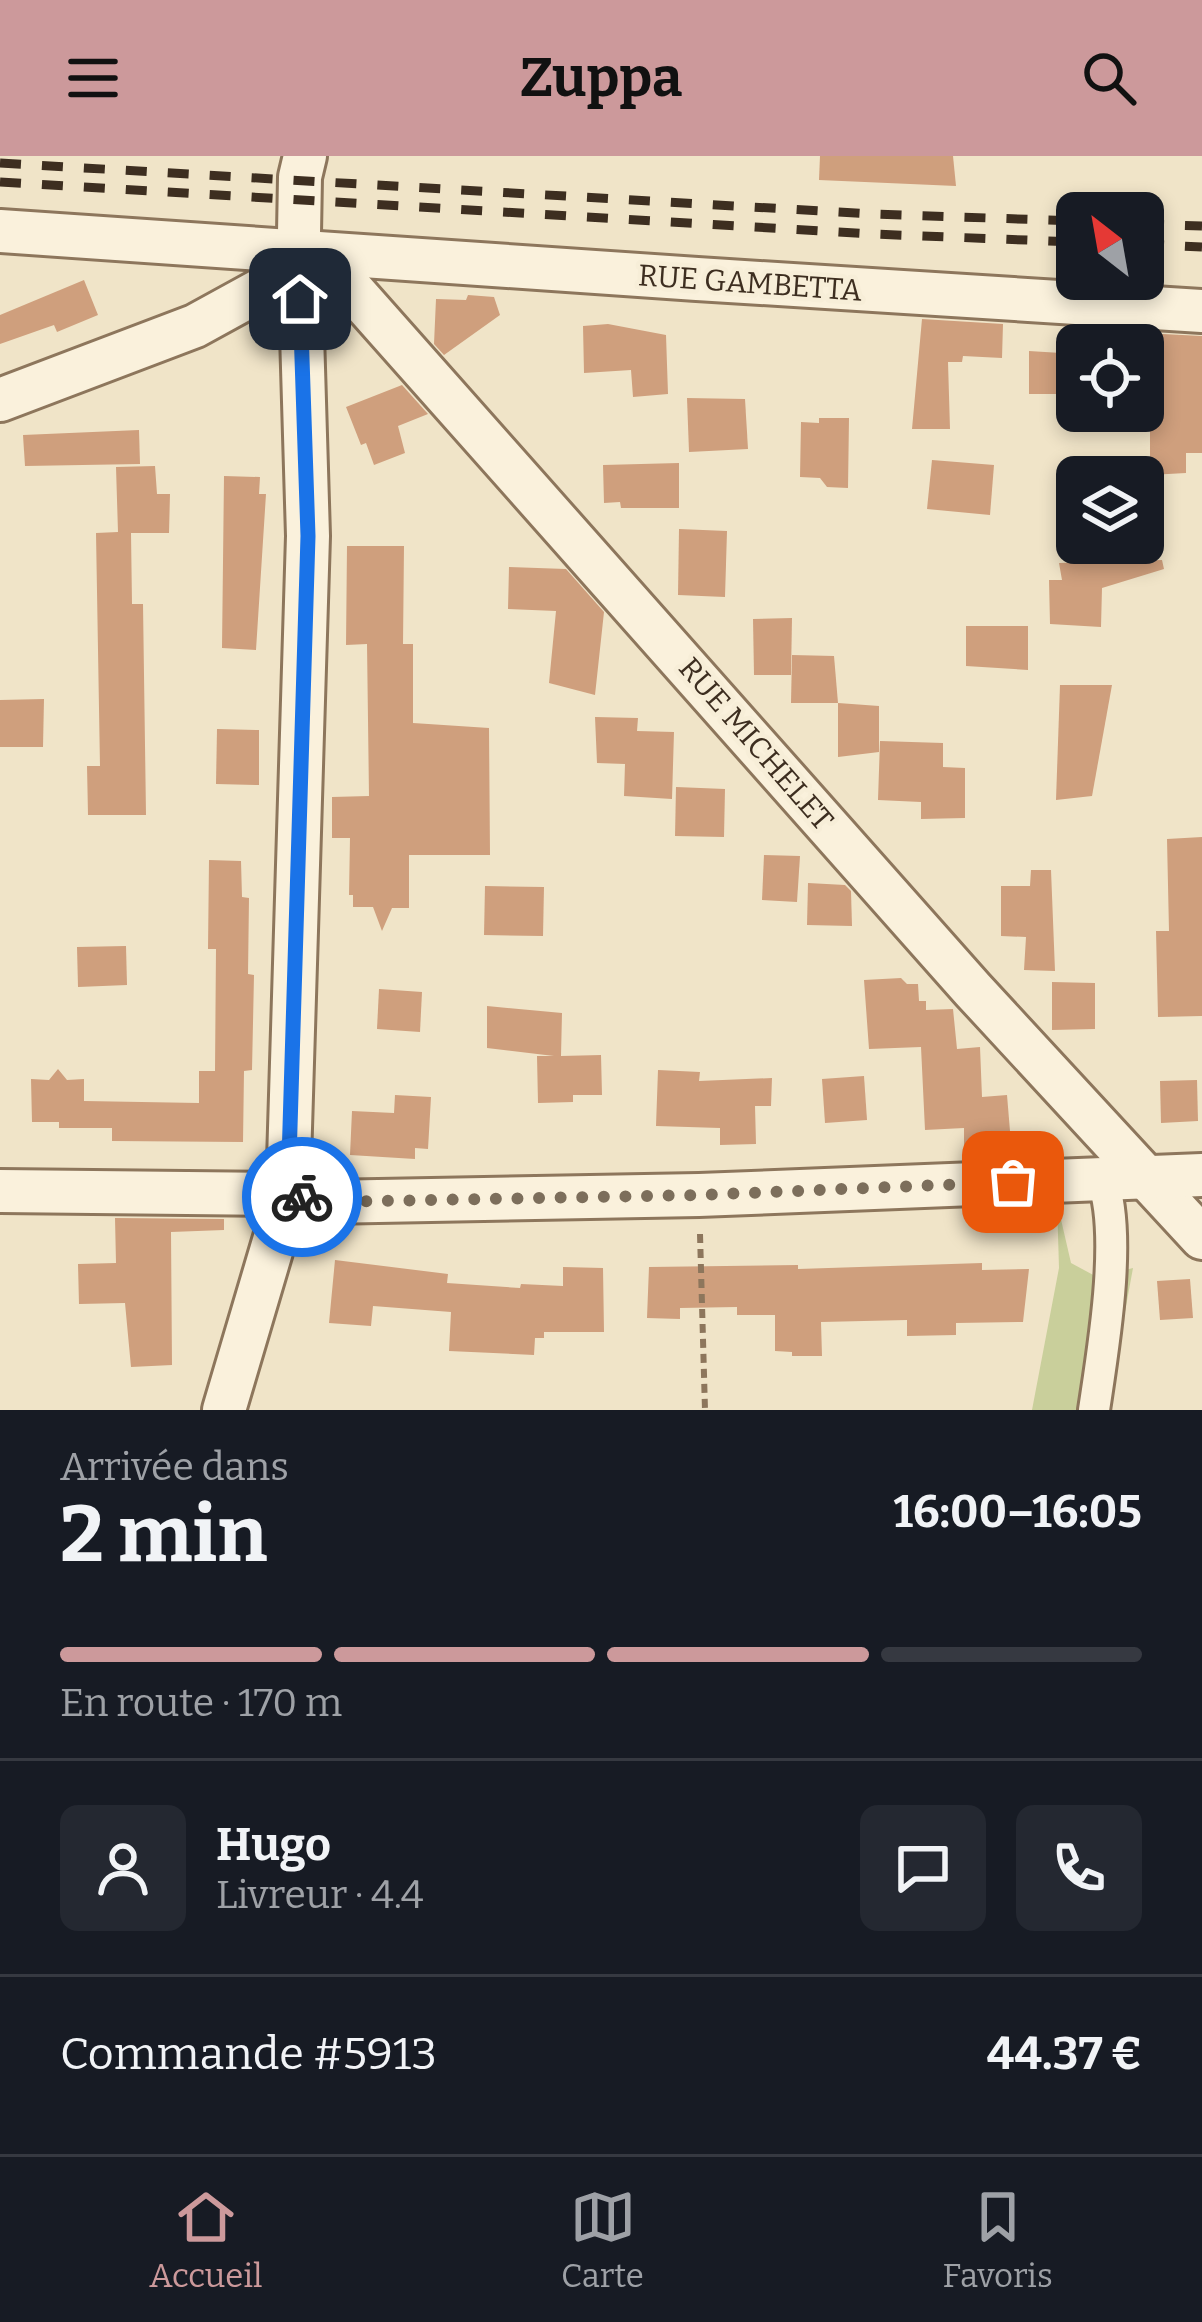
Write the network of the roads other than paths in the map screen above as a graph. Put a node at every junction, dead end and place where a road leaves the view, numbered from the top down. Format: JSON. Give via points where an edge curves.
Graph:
{"nodes":[{"id":1,"x":300,"y":163,"type":"edge"},
{"id":2,"x":0,"y":231,"type":"edge"},
{"id":3,"x":210,"y":245,"type":"junction"},
{"id":4,"x":299,"y":259,"type":"junction"},
{"id":5,"x":1202,"y":311,"type":"edge"},
{"id":6,"x":213,"y":318,"type":"junction"},
{"id":7,"x":0,"y":400,"type":"edge"},
{"id":8,"x":1202,"y":1174,"type":"edge"},
{"id":9,"x":1148,"y":1178,"type":"junction"},
{"id":10,"x":1102,"y":1179,"type":"junction"},
{"id":11,"x":0,"y":1191,"type":"edge"},
{"id":12,"x":288,"y":1193,"type":"junction"},
{"id":13,"x":1202,"y":1238,"type":"edge"},
{"id":14,"x":224,"y":1410,"type":"edge"},
{"id":15,"x":1094,"y":1410,"type":"edge"}],
"edges":[{"from":1,"to":4,"type":"street"},
{"from":2,"to":3,"type":"street"},
{"from":3,"to":4,"type":"street","name":"RUE GAMBETTA"},
{"from":3,"to":6,"type":"street","via":[[221,293]]},
{"from":4,"to":5,"type":"street","name":"RUE GAMBETTA"},
{"from":4,"to":6,"type":"street"},
{"from":4,"to":9,"type":"street","name":"RUE MICHELET","via":[[355,292]]},
{"from":4,"to":12,"type":"street","via":[[308,536]]},
{"from":6,"to":7,"type":"street"},
{"from":8,"to":9,"type":"street"},
{"from":9,"to":10,"type":"street"},
{"from":9,"to":13,"type":"street","name":"RUE MICHELET"},
{"from":10,"to":12,"type":"street","via":[[326,1202]]},
{"from":10,"to":15,"type":"street","via":[[1111,1202],[1109,1275]]},
{"from":11,"to":12,"type":"street"},
{"from":12,"to":14,"type":"street"}]}
